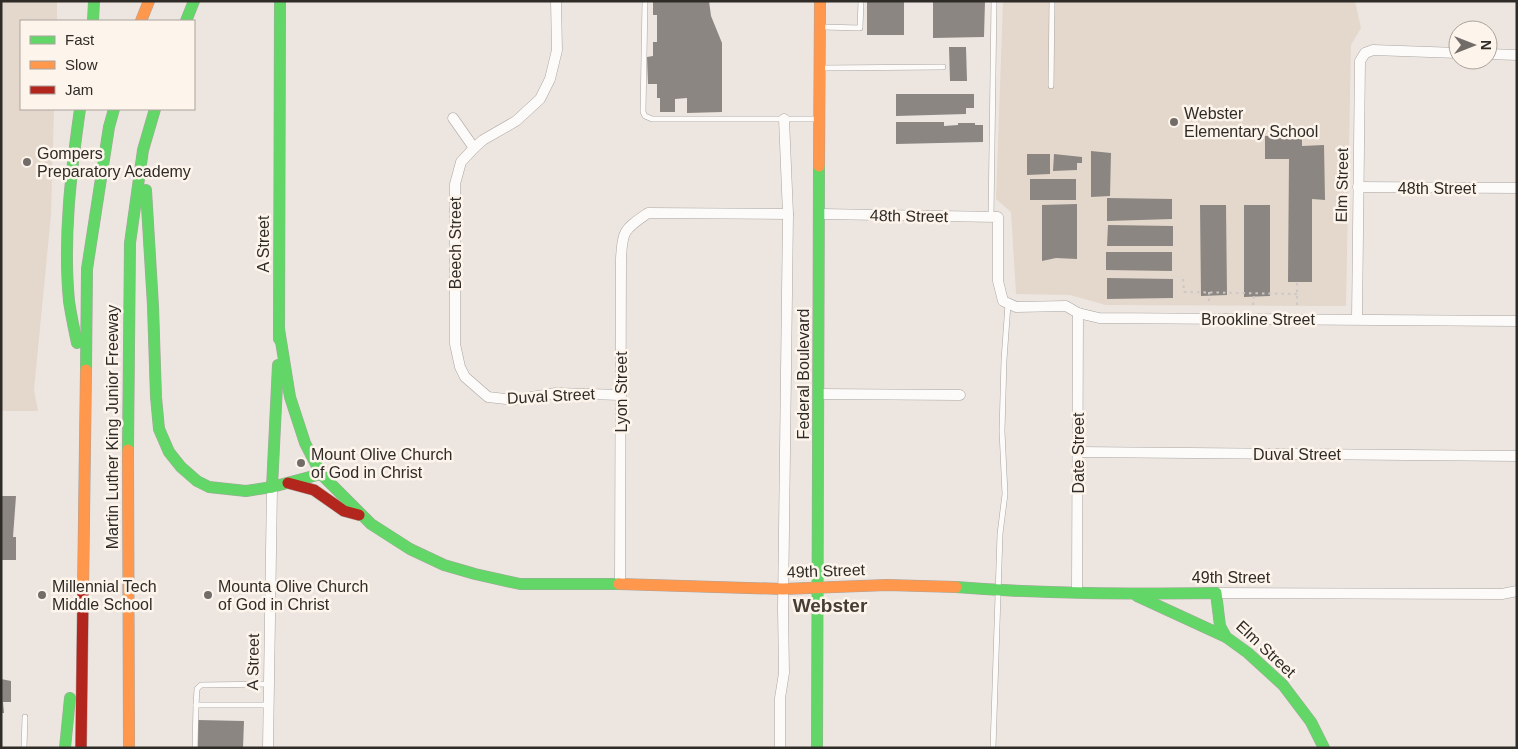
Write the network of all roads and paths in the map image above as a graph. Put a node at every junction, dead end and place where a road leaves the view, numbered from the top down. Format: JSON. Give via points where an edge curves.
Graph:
{"nodes":[{"id":1,"x":94,"y":1,"type":"edge"},
{"id":2,"x":149,"y":1,"type":"edge"},
{"id":3,"x":194,"y":1,"type":"edge"},
{"id":4,"x":280,"y":1,"type":"edge"},
{"id":5,"x":556,"y":1,"type":"edge"},
{"id":6,"x":645,"y":1,"type":"edge"},
{"id":7,"x":820,"y":1,"type":"edge"},
{"id":8,"x":861,"y":1,"type":"edge"},
{"id":9,"x":994,"y":1,"type":"edge"},
{"id":10,"x":1052,"y":1,"type":"edge"},
{"id":11,"x":93,"y":20,"type":"edge"},
{"id":12,"x":141,"y":20,"type":"edge"},
{"id":13,"x":186,"y":20,"type":"edge"},
{"id":14,"x":820,"y":27,"type":"junction"},
{"id":15,"x":1448,"y":53,"type":"edge"},
{"id":16,"x":1498,"y":54,"type":"edge"},
{"id":17,"x":1517,"y":55,"type":"edge"},
{"id":18,"x":943,"y":67,"type":"dead end"},
{"id":19,"x":820,"y":68,"type":"junction"},
{"id":20,"x":1051,"y":86,"type":"dead end"},
{"id":21,"x":80,"y":110,"type":"edge"},
{"id":22,"x":114,"y":110,"type":"edge"},
{"id":23,"x":155,"y":110,"type":"edge"},
{"id":24,"x":453,"y":118,"type":"dead end"},
{"id":25,"x":784,"y":119,"type":"junction"},
{"id":26,"x":820,"y":120,"type":"junction"},
{"id":27,"x":474,"y":148,"type":"junction"},
{"id":28,"x":143,"y":150,"type":"junction"},
{"id":29,"x":1358,"y":187,"type":"junction"},
{"id":30,"x":1517,"y":188,"type":"edge"},
{"id":31,"x":788,"y":214,"type":"junction"},
{"id":32,"x":820,"y":214,"type":"junction"},
{"id":33,"x":994,"y":217,"type":"junction"},
{"id":34,"x":1183,"y":280,"type":"dead end"},
{"id":35,"x":1297,"y":280,"type":"dead end"},
{"id":36,"x":1209,"y":292,"type":"junction"},
{"id":37,"x":1254,"y":294,"type":"junction"},
{"id":38,"x":1297,"y":294,"type":"junction"},
{"id":39,"x":1006,"y":302,"type":"junction"},
{"id":40,"x":1209,"y":304,"type":"dead end"},
{"id":41,"x":1253,"y":305,"type":"dead end"},
{"id":42,"x":1297,"y":305,"type":"dead end"},
{"id":43,"x":1078,"y":313,"type":"junction"},
{"id":44,"x":1357,"y":319,"type":"junction"},
{"id":45,"x":1517,"y":321,"type":"edge"},
{"id":46,"x":279,"y":329,"type":"junction"},
{"id":47,"x":455,"y":344,"type":"joint"},
{"id":48,"x":85,"y":391,"type":"junction"},
{"id":49,"x":819,"y":394,"type":"junction"},
{"id":50,"x":621,"y":395,"type":"junction"},
{"id":51,"x":960,"y":395,"type":"dead end"},
{"id":52,"x":1078,"y":452,"type":"junction"},
{"id":53,"x":1517,"y":456,"type":"edge"},
{"id":54,"x":321,"y":474,"type":"junction"},
{"id":55,"x":286,"y":483,"type":"junction"},
{"id":56,"x":272,"y":487,"type":"junction"},
{"id":57,"x":363,"y":516,"type":"junction"},
{"id":58,"x":85,"y":550,"type":"junction"},
{"id":59,"x":620,"y":584,"type":"junction"},
{"id":60,"x":818,"y":587,"type":"junction"},
{"id":61,"x":783,"y":589,"type":"junction"},
{"id":62,"x":998,"y":590,"type":"junction"},
{"id":63,"x":1517,"y":591,"type":"edge"},
{"id":64,"x":1078,"y":592,"type":"junction"},
{"id":65,"x":1216,"y":593,"type":"junction"},
{"id":66,"x":1132,"y":594,"type":"junction"},
{"id":67,"x":1226,"y":637,"type":"junction"},
{"id":68,"x":269,"y":684,"type":"junction"},
{"id":69,"x":196,"y":705,"type":"junction"},
{"id":70,"x":269,"y":705,"type":"junction"},
{"id":71,"x":25,"y":717,"type":"dead end"},
{"id":72,"x":24,"y":748,"type":"edge"},
{"id":73,"x":65,"y":748,"type":"edge"},
{"id":74,"x":81,"y":748,"type":"edge"},
{"id":75,"x":129,"y":748,"type":"edge"},
{"id":76,"x":195,"y":748,"type":"edge"},
{"id":77,"x":268,"y":748,"type":"edge"},
{"id":78,"x":780,"y":748,"type":"edge"},
{"id":79,"x":817,"y":748,"type":"edge"},
{"id":80,"x":992,"y":748,"type":"edge"},
{"id":81,"x":1324,"y":748,"type":"edge"}],
"edges":[{"from":1,"to":11,"type":"main road"},
{"from":2,"to":12,"type":"main road"},
{"from":3,"to":13,"type":"main road"},
{"from":4,"to":46,"type":"main road","name":"A Street"},
{"from":5,"to":27,"type":"street","name":"Beech Street","via":[[557,50],[550,79],[540,99],[516,121]]},
{"from":6,"to":25,"type":"lane","via":[[645,116],[652,119]]},
{"from":7,"to":14,"type":"main road","name":"Federal Boulevard"},
{"from":8,"to":14,"type":"lane","via":[[860,28]]},
{"from":9,"to":33,"type":"lane"},
{"from":10,"to":20,"type":"lane"},
{"from":14,"to":19,"type":"main road","name":"Federal Boulevard"},
{"from":15,"to":29,"type":"street","name":"Elm Street","via":[[1374,50],[1365,53],[1360,61]]},
{"from":16,"to":17,"type":"street"},
{"from":18,"to":19,"type":"lane"},
{"from":19,"to":26,"type":"main road","name":"Federal Boulevard"},
{"from":21,"to":48,"type":"main road","via":[[68,218],[69,299]]},
{"from":22,"to":48,"type":"main road","name":"Martin Luther King Junior Freeway","via":[[87,269]]},
{"from":23,"to":28,"type":"main road","name":"Martin Luther King Junior Freeway"},
{"from":24,"to":27,"type":"street"},
{"from":25,"to":26,"type":"lane"},
{"from":25,"to":31,"type":"street"},
{"from":26,"to":32,"type":"main road","name":"Federal Boulevard"},
{"from":27,"to":47,"type":"street","name":"Beech Street","via":[[461,162],[455,184]]},
{"from":28,"to":56,"type":"main road","via":[[159,429],[169,452],[197,481],[246,491]]},
{"from":28,"to":75,"type":"main road","name":"Martin Luther King Junior Freeway","via":[[130,243]]},
{"from":29,"to":30,"type":"street","name":"48th Street"},
{"from":29,"to":44,"type":"street","name":"Elm Street"},
{"from":31,"to":50,"type":"street","name":"Lyon Street","via":[[648,213],[631,225],[622,242]]},
{"from":31,"to":61,"type":"street"},
{"from":32,"to":33,"type":"street","name":"48th Street"},
{"from":32,"to":49,"type":"main road","name":"Federal Boulevard"},
{"from":33,"to":39,"type":"street","via":[[998,281]]},
{"from":34,"to":36,"type":"path","via":[[1184,292]]},
{"from":35,"to":38,"type":"path"},
{"from":36,"to":37,"type":"path"},
{"from":36,"to":40,"type":"path"},
{"from":37,"to":38,"type":"path"},
{"from":37,"to":41,"type":"path"},
{"from":38,"to":42,"type":"path"},
{"from":39,"to":43,"type":"street","name":"Brookline Street","via":[[1016,307],[1066,306]]},
{"from":39,"to":62,"type":"lane","via":[[1002,431],[1005,494]]},
{"from":43,"to":44,"type":"street","name":"Brookline Street","via":[[1099,318]]},
{"from":43,"to":52,"type":"street","name":"Date Street"},
{"from":44,"to":45,"type":"street","name":"Brookline Street"},
{"from":46,"to":54,"type":"main road","name":"49th Street","via":[[296,419]]},
{"from":46,"to":56,"type":"main road","name":"A Street"},
{"from":47,"to":50,"type":"street","name":"Duval Street","via":[[465,377],[488,398],[514,400],[556,393]]},
{"from":48,"to":58,"type":"main road","name":"Martin Luther King Junior Freeway"},
{"from":49,"to":51,"type":"street"},
{"from":49,"to":60,"type":"main road","name":"Federal Boulevard"},
{"from":50,"to":59,"type":"street","name":"Lyon Street"},
{"from":52,"to":53,"type":"street","name":"Duval Street"},
{"from":52,"to":64,"type":"street","name":"Date Street"},
{"from":54,"to":55,"type":"main road"},
{"from":54,"to":57,"type":"main road","name":"49th Street"},
{"from":55,"to":56,"type":"main road"},
{"from":55,"to":57,"type":"main road","via":[[314,490],[344,511]]},
{"from":56,"to":68,"type":"street","name":"A Street"},
{"from":57,"to":59,"type":"main road","name":"49th Street","via":[[410,548],[444,565],[475,574],[520,584]]},
{"from":58,"to":73,"type":"main road"},
{"from":58,"to":74,"type":"main road","name":"Martin Luther King Junior Freeway"},
{"from":59,"to":61,"type":"main road","name":"49th Street"},
{"from":60,"to":61,"type":"main road","name":"49th Street"},
{"from":60,"to":62,"type":"main road","name":"49th Street","via":[[918,585]]},
{"from":60,"to":79,"type":"main road","name":"Federal Boulevard"},
{"from":61,"to":78,"type":"street","via":[[784,674],[780,698]]},
{"from":62,"to":64,"type":"main road","name":"49th Street"},
{"from":62,"to":80,"type":"lane"},
{"from":63,"to":65,"type":"street","name":"49th Street","via":[[1502,594]]},
{"from":64,"to":66,"type":"main road","name":"49th Street"},
{"from":65,"to":66,"type":"main road","name":"49th Street"},
{"from":65,"to":67,"type":"main road","name":"Elm Street","via":[[1220,626]]},
{"from":66,"to":67,"type":"main road"},
{"from":67,"to":81,"type":"main road","name":"Elm Street","via":[[1283,685],[1311,722]]},
{"from":68,"to":69,"type":"lane","via":[[202,685],[197,689]]},
{"from":68,"to":70,"type":"street","name":"A Street"},
{"from":69,"to":70,"type":"lane"},
{"from":69,"to":76,"type":"lane"},
{"from":70,"to":77,"type":"street","name":"A Street"},
{"from":71,"to":72,"type":"lane"}]}
